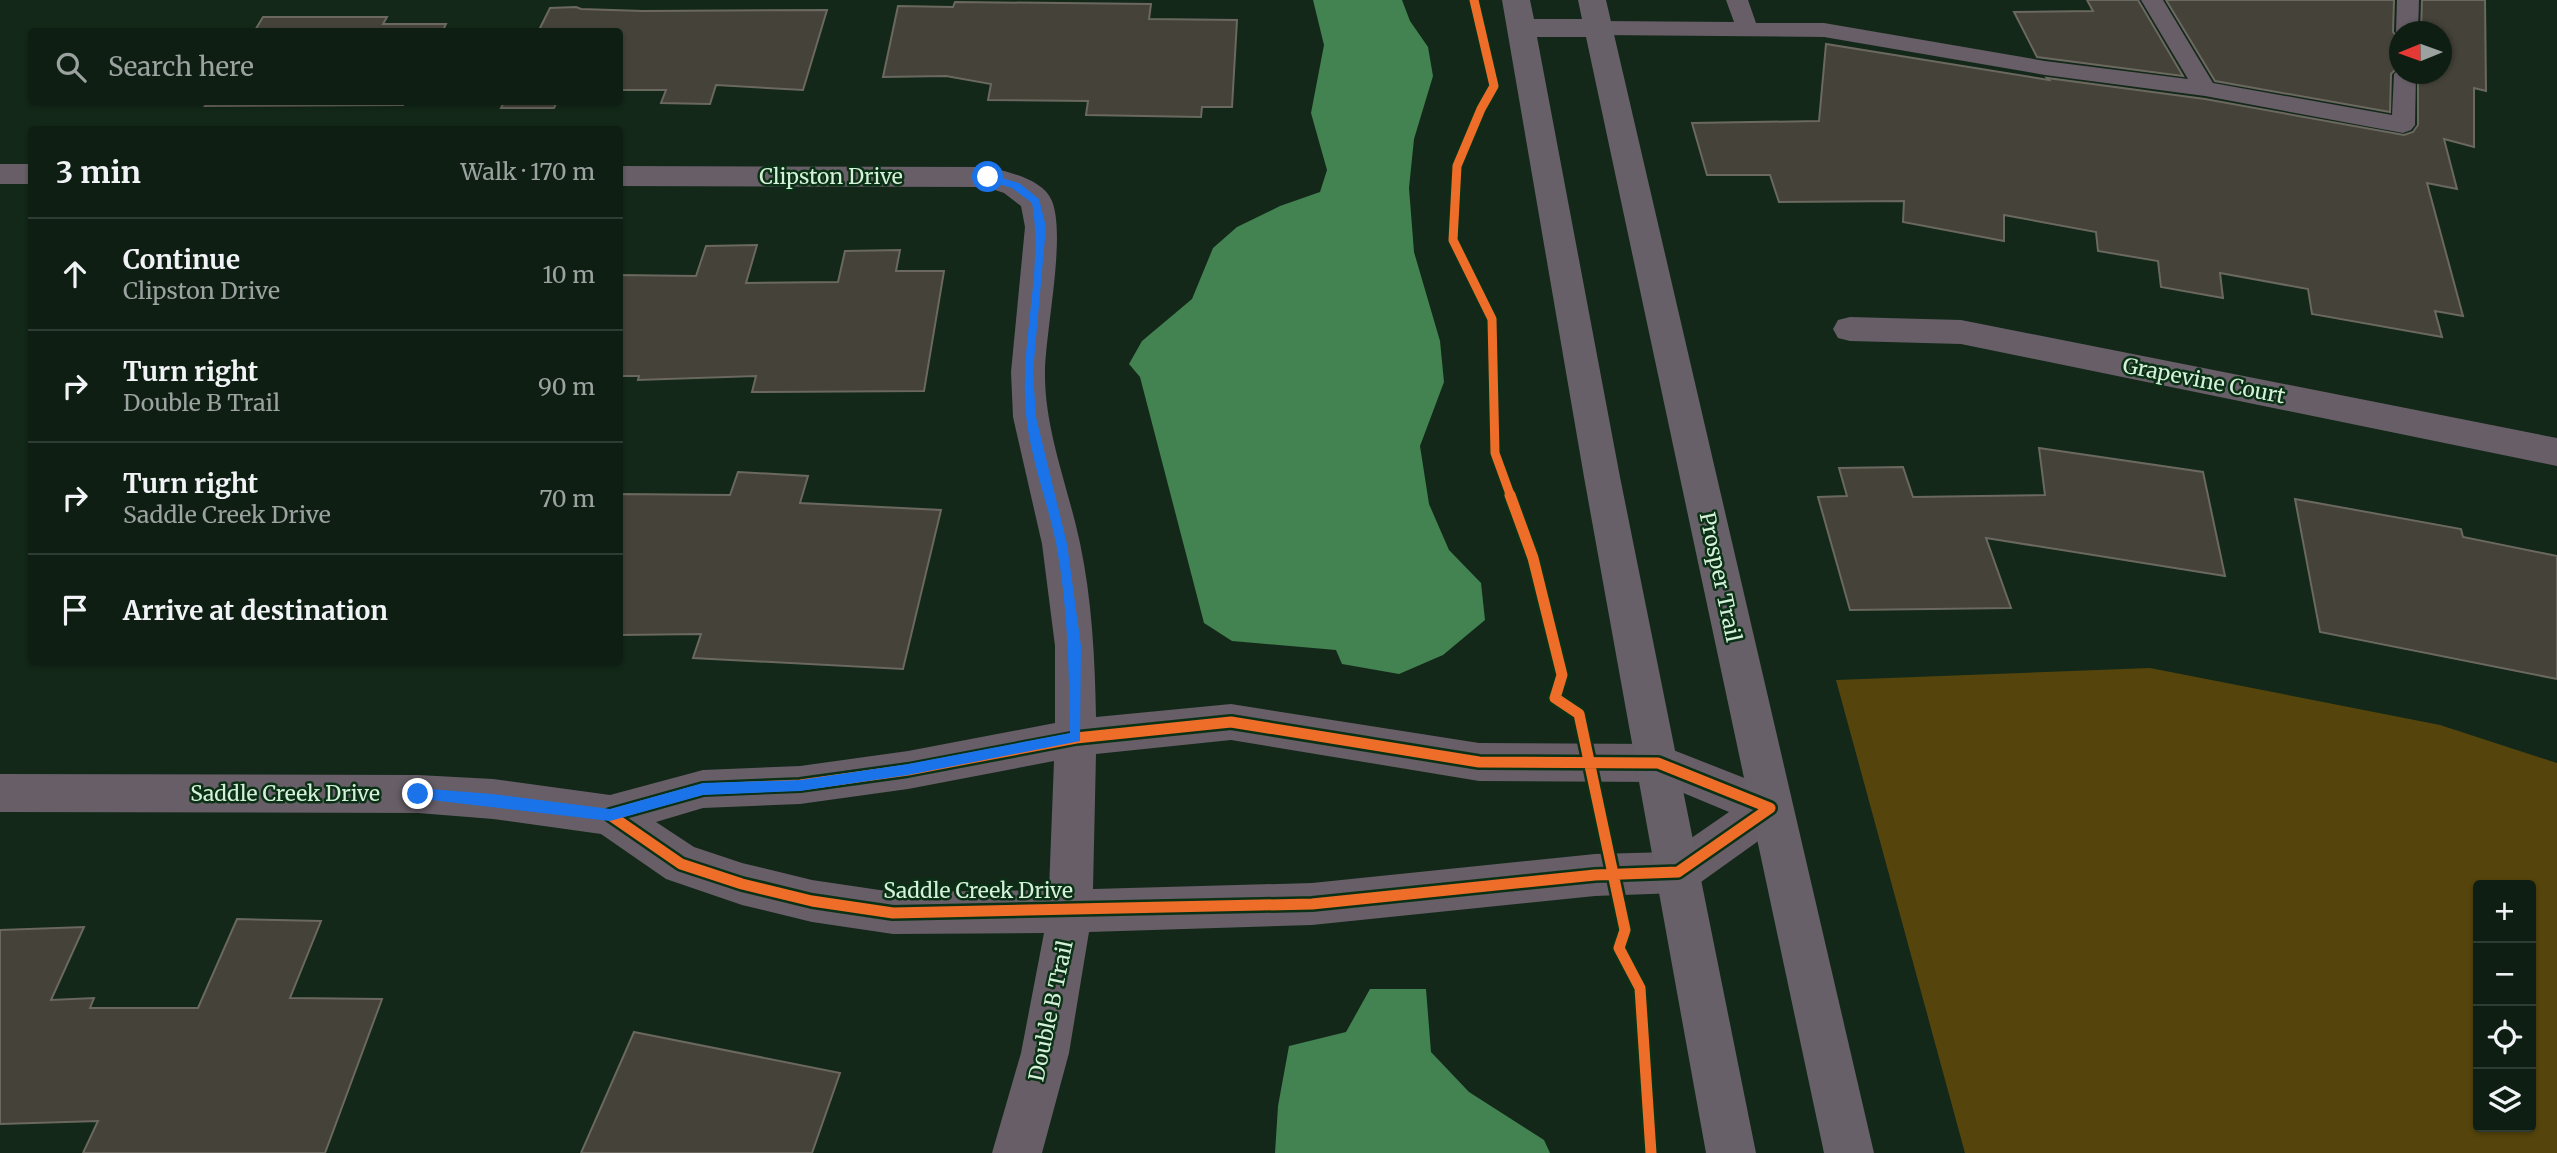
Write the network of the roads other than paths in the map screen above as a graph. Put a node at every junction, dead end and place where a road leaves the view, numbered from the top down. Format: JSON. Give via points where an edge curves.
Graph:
{"nodes":[{"id":1,"x":1737,"y":0,"type":"edge"},
{"id":2,"x":2152,"y":0,"type":"edge"},
{"id":3,"x":2408,"y":0,"type":"edge"},
{"id":4,"x":1519,"y":14,"type":"edge"},
{"id":5,"x":1596,"y":14,"type":"edge"},
{"id":6,"x":2407,"y":21,"type":"edge"},
{"id":7,"x":1747,"y":29,"type":"junction"},
{"id":8,"x":2405,"y":84,"type":"edge"},
{"id":9,"x":2205,"y":89,"type":"junction"},
{"id":10,"x":0,"y":174,"type":"edge"},
{"id":11,"x":28,"y":174,"type":"edge"},
{"id":12,"x":623,"y":176,"type":"edge"},
{"id":13,"x":1036,"y":201,"type":"joint"},
{"id":14,"x":1850,"y":329,"type":"dead end"},
{"id":15,"x":2557,"y":452,"type":"edge"},
{"id":16,"x":1076,"y":738,"type":"junction"},
{"id":17,"x":1658,"y":763,"type":"junction"},
{"id":18,"x":0,"y":793,"type":"edge"},
{"id":19,"x":1770,"y":808,"type":"junction"},
{"id":20,"x":610,"y":815,"type":"junction"},
{"id":21,"x":1678,"y":872,"type":"junction"},
{"id":22,"x":1070,"y":911,"type":"junction"},
{"id":23,"x":1017,"y":1153,"type":"edge"},
{"id":24,"x":1731,"y":1153,"type":"edge"},
{"id":25,"x":1849,"y":1153,"type":"edge"}],
"edges":[{"from":1,"to":7,"type":"lane"},
{"from":2,"to":9,"type":"lane"},
{"from":3,"to":6,"type":"lane"},
{"from":4,"to":5,"type":"main road"},
{"from":4,"to":17,"type":"main road"},
{"from":5,"to":7,"type":"lane"},
{"from":5,"to":19,"type":"main road","name":"Prosper Trail"},
{"from":7,"to":9,"type":"lane","via":[[1824,30],[2045,68]]},
{"from":8,"to":9,"type":"lane","via":[[2403,125]]},
{"from":10,"to":11,"type":"street"},
{"from":12,"to":13,"type":"street","name":"Clipston Drive","via":[[988,177],[1015,186]]},
{"from":13,"to":16,"type":"street","name":"Double B Trail","via":[[1041,227],[1028,372],[1031,417],[1061,544],[1075,646]]},
{"from":14,"to":15,"type":"street","name":"Grapevine Court","via":[[1961,332]]},
{"from":16,"to":17,"type":"street","name":"Saddle Creek Drive","via":[[1231,722],[1479,762]]},
{"from":16,"to":20,"type":"street","name":"Saddle Creek Drive","via":[[800,785],[703,789]]},
{"from":16,"to":22,"type":"street","name":"Double B Trail"},
{"from":17,"to":19,"type":"street","name":"Saddle Creek Drive"},
{"from":17,"to":21,"type":"main road"},
{"from":18,"to":20,"type":"street","name":"Saddle Creek Drive","via":[[418,794]]},
{"from":19,"to":21,"type":"street"},
{"from":19,"to":25,"type":"main road","name":"Prosper Trail"},
{"from":20,"to":22,"type":"street","name":"Saddle Creek Drive","via":[[681,864],[813,901],[893,913]]},
{"from":21,"to":22,"type":"street","name":"Saddle Creek Drive","via":[[1595,875],[1312,904]]},
{"from":21,"to":24,"type":"main road"},
{"from":22,"to":23,"type":"street","name":"Double B Trail","via":[[1045,1053]]}]}
